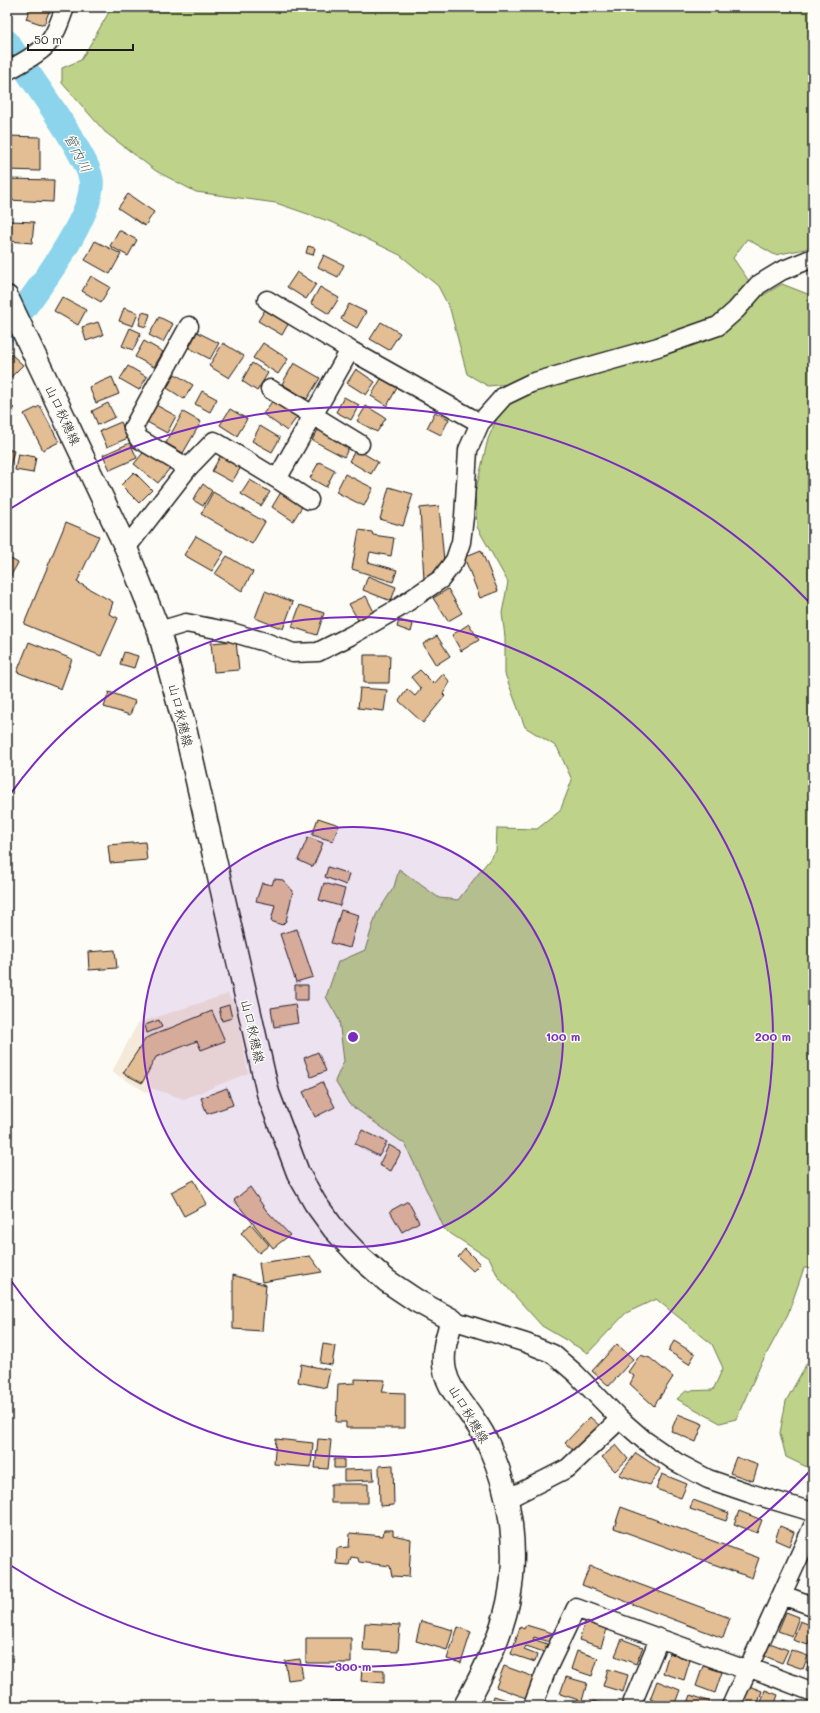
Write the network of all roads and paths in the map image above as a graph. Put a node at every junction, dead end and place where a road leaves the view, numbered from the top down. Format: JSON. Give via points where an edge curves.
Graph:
{"nodes":[{"id":1,"x":65,"y":7,"type":"edge"},
{"id":2,"x":11,"y":69,"type":"edge"},
{"id":3,"x":813,"y":258,"type":"edge"},
{"id":4,"x":9,"y":300,"type":"edge"},
{"id":5,"x":267,"y":300,"type":"dead end"},
{"id":6,"x":189,"y":326,"type":"dead end"},
{"id":7,"x":350,"y":350,"type":"junction"},
{"id":8,"x":270,"y":389,"type":"dead end"},
{"id":9,"x":314,"y":415,"type":"junction"},
{"id":10,"x":480,"y":423,"type":"junction"},
{"id":11,"x":360,"y":444,"type":"dead end"},
{"id":12,"x":188,"y":468,"type":"junction"},
{"id":13,"x":277,"y":479,"type":"junction"},
{"id":14,"x":309,"y":500,"type":"dead end"},
{"id":15,"x":126,"y":548,"type":"junction"},
{"id":16,"x":159,"y":631,"type":"junction"},
{"id":17,"x":452,"y":1320,"type":"junction"},
{"id":18,"x":620,"y":1419,"type":"junction"},
{"id":19,"x":507,"y":1499,"type":"junction"},
{"id":20,"x":813,"y":1512,"type":"edge"},
{"id":21,"x":813,"y":1526,"type":"edge"},
{"id":22,"x":782,"y":1595,"type":"junction"},
{"id":23,"x":813,"y":1606,"type":"edge"},
{"id":24,"x":659,"y":1639,"type":"junction"},
{"id":25,"x":748,"y":1667,"type":"junction"},
{"id":26,"x":813,"y":1692,"type":"edge"},
{"id":27,"x":465,"y":1706,"type":"edge"},
{"id":28,"x":533,"y":1706,"type":"edge"},
{"id":29,"x":631,"y":1706,"type":"edge"},
{"id":30,"x":730,"y":1706,"type":"edge"}],
"edges":[{"from":1,"to":2,"type":"street","via":[[50,41],[42,50]]},
{"from":3,"to":10,"type":"street","via":[[781,271],[758,285],[718,326],[658,347],[531,383],[504,396]]},
{"from":4,"to":15,"type":"main road","name":"山口秋穂線"},
{"from":5,"to":7,"type":"street"},
{"from":6,"to":12,"type":"street","via":[[133,428],[138,439]]},
{"from":7,"to":9,"type":"street"},
{"from":7,"to":10,"type":"street"},
{"from":8,"to":9,"type":"street"},
{"from":9,"to":11,"type":"street"},
{"from":9,"to":13,"type":"street"},
{"from":10,"to":16,"type":"street","via":[[468,450],[464,517],[461,542],[455,560],[441,579],[397,609],[318,652],[294,653],[231,632],[186,623]]},
{"from":12,"to":13,"type":"street","via":[[214,441]]},
{"from":12,"to":15,"type":"street"},
{"from":13,"to":14,"type":"street"},
{"from":15,"to":16,"type":"main road","name":"山口秋穂線"},
{"from":16,"to":17,"type":"main road","name":"山口秋穂線","via":[[185,728],[268,1093],[298,1173],[334,1229],[362,1259],[387,1281]]},
{"from":17,"to":18,"type":"street","via":[[553,1354],[575,1372]]},
{"from":17,"to":19,"type":"main road","name":"山口秋穂線","via":[[444,1352],[445,1371],[453,1390],[489,1446]]},
{"from":18,"to":19,"type":"street","via":[[568,1468]]},
{"from":18,"to":20,"type":"street","via":[[644,1440],[676,1462],[708,1479]]},
{"from":19,"to":27,"type":"main road","name":"山口秋穂線","via":[[512,1548],[512,1576],[508,1603],[492,1653]]},
{"from":21,"to":22,"type":"street"},
{"from":22,"to":23,"type":"street"},
{"from":22,"to":25,"type":"street"},
{"from":24,"to":25,"type":"street","via":[[738,1667]]},
{"from":24,"to":28,"type":"street","via":[[576,1608],[546,1671]]},
{"from":24,"to":29,"type":"street"},
{"from":25,"to":26,"type":"street"},
{"from":25,"to":30,"type":"street"}]}
